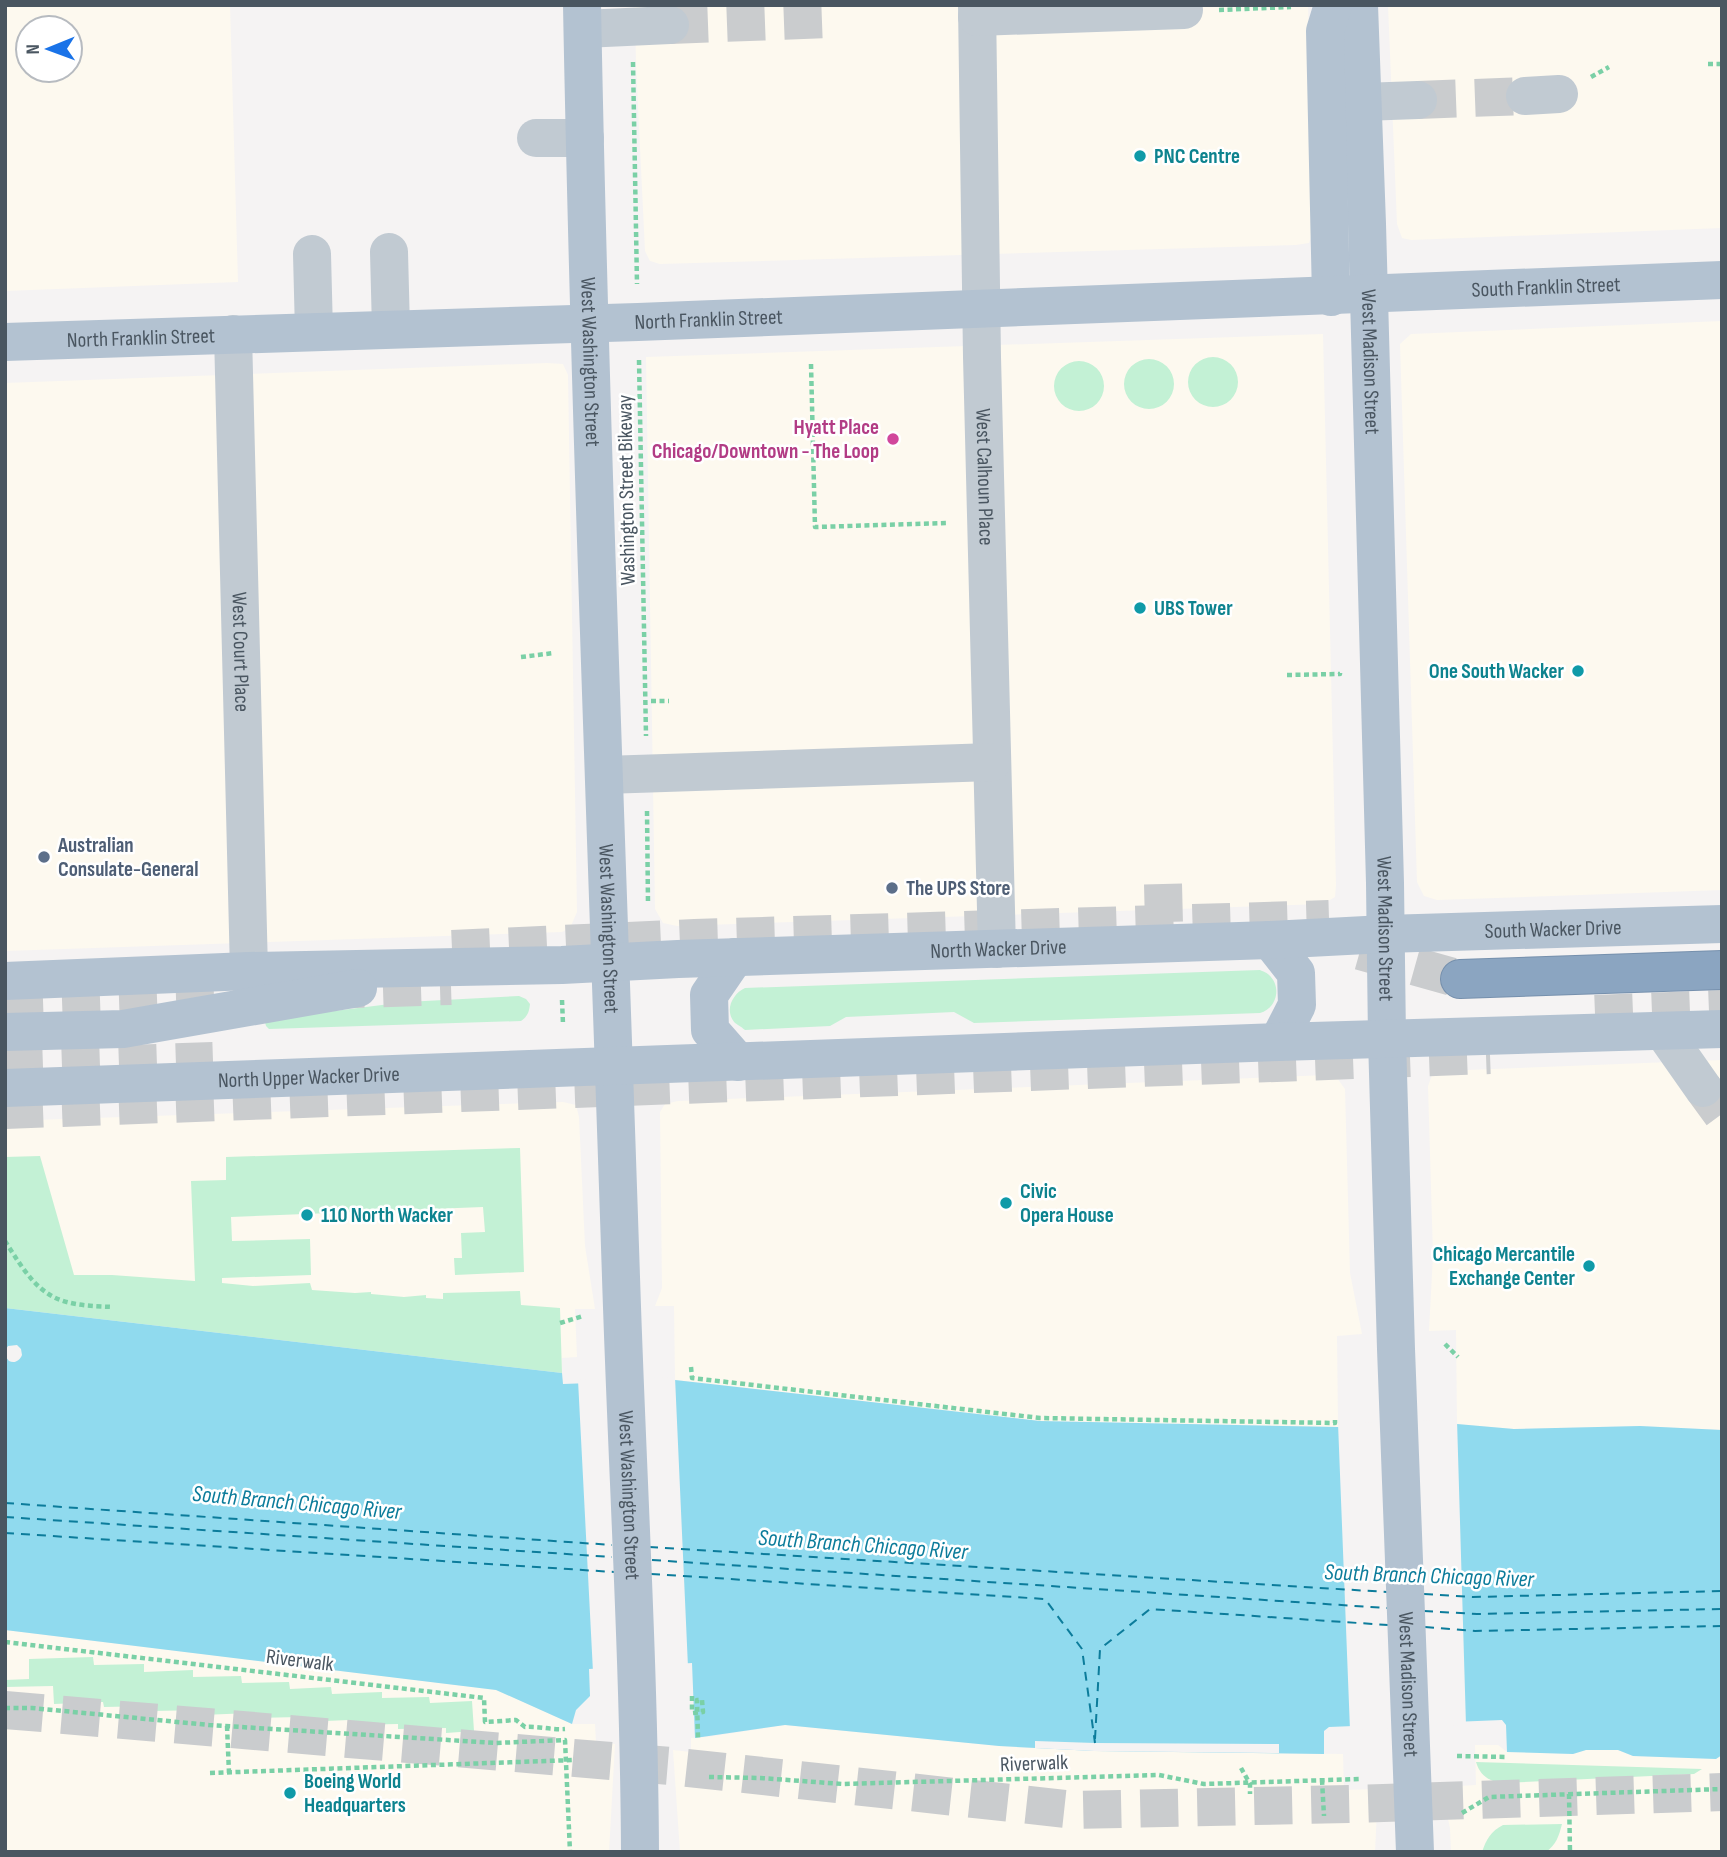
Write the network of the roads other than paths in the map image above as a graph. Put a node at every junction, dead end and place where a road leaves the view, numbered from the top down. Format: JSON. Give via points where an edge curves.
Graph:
{"nodes":[{"id":1,"x":1333,"y":5,"type":"edge"},
{"id":2,"x":1359,"y":5,"type":"edge"},
{"id":3,"x":1184,"y":10,"type":"dead end"},
{"id":4,"x":977,"y":11,"type":"edge"},
{"id":5,"x":584,"y":13,"type":"edge"},
{"id":6,"x":670,"y":25,"type":"tunnel mouth"},
{"id":7,"x":1418,"y":100,"type":"tunnel mouth"},
{"id":8,"x":1362,"y":102,"type":"junction"},
{"id":9,"x":536,"y":138,"type":"dead end"},
{"id":10,"x":585,"y":138,"type":"junction"},
{"id":11,"x":389,"y":252,"type":"dead end"},
{"id":12,"x":312,"y":254,"type":"dead end"},
{"id":13,"x":1722,"y":280,"type":"edge"},
{"id":14,"x":1369,"y":295,"type":"junction"},
{"id":15,"x":1331,"y":297,"type":"junction"},
{"id":16,"x":981,"y":310,"type":"junction"},
{"id":17,"x":590,"y":323,"type":"junction"},
{"id":18,"x":391,"y":329,"type":"junction"},
{"id":19,"x":314,"y":332,"type":"junction"},
{"id":20,"x":233,"y":334,"type":"junction"},
{"id":21,"x":5,"y":342,"type":"edge"},
{"id":22,"x":992,"y":762,"type":"junction"},
{"id":23,"x":604,"y":775,"type":"junction"},
{"id":24,"x":1722,"y":924,"type":"edge"},
{"id":25,"x":1385,"y":934,"type":"junction"},
{"id":26,"x":1270,"y":940,"type":"junction"},
{"id":27,"x":997,"y":948,"type":"junction"},
{"id":28,"x":735,"y":957,"type":"junction"},
{"id":29,"x":610,"y":962,"type":"junction"},
{"id":30,"x":484,"y":966,"type":"junction"},
{"id":31,"x":1722,"y":970,"type":"edge"},
{"id":32,"x":248,"y":971,"type":"junction"},
{"id":33,"x":1460,"y":979,"type":"tunnel mouth"},
{"id":34,"x":5,"y":981,"type":"edge"},
{"id":35,"x":1722,"y":1029,"type":"edge"},
{"id":36,"x":1663,"y":1031,"type":"junction"},
{"id":37,"x":5,"y":1032,"type":"edge"},
{"id":38,"x":1387,"y":1039,"type":"junction"},
{"id":39,"x":1278,"y":1042,"type":"junction"},
{"id":40,"x":738,"y":1062,"type":"junction"},
{"id":41,"x":614,"y":1066,"type":"junction"},
{"id":42,"x":5,"y":1088,"type":"edge"},
{"id":43,"x":1703,"y":1088,"type":"tunnel mouth"},
{"id":44,"x":640,"y":1852,"type":"edge"},
{"id":45,"x":1415,"y":1852,"type":"edge"}],
"edges":[{"from":1,"to":15,"type":"main road","via":[[1325,31]]},
{"from":2,"to":8,"type":"main road","name":"West Madison Street"},
{"from":3,"to":4,"type":"lane"},
{"from":4,"to":16,"type":"lane","name":"West Calhoun Place"},
{"from":5,"to":6,"type":"lane","via":[[632,26]]},
{"from":5,"to":10,"type":"main road","name":"West Washington Street"},
{"from":7,"to":8,"type":"lane"},
{"from":8,"to":14,"type":"main road","name":"West Madison Street"},
{"from":9,"to":10,"type":"lane"},
{"from":10,"to":17,"type":"main road","name":"West Washington Street"},
{"from":11,"to":18,"type":"lane"},
{"from":12,"to":19,"type":"lane"},
{"from":13,"to":14,"type":"main road","name":"South Franklin Street"},
{"from":14,"to":15,"type":"main road","name":"North Franklin Street"},
{"from":14,"to":25,"type":"main road","name":"West Madison Street"},
{"from":15,"to":16,"type":"main road","name":"North Franklin Street"},
{"from":16,"to":17,"type":"main road","name":"North Franklin Street"},
{"from":16,"to":22,"type":"lane","name":"West Calhoun Place"},
{"from":17,"to":18,"type":"main road","name":"North Franklin Street"},
{"from":17,"to":23,"type":"main road","name":"West Washington Street"},
{"from":18,"to":19,"type":"main road","name":"North Franklin Street"},
{"from":19,"to":20,"type":"main road","name":"North Franklin Street"},
{"from":20,"to":21,"type":"main road","name":"North Franklin Street"},
{"from":20,"to":32,"type":"lane","name":"West Court Place"},
{"from":22,"to":23,"type":"lane"},
{"from":22,"to":27,"type":"lane","name":"West Calhoun Place"},
{"from":23,"to":29,"type":"main road","name":"West Washington Street"},
{"from":24,"to":25,"type":"main road","name":"South Wacker Drive"},
{"from":25,"to":26,"type":"main road","name":"North Wacker Drive"},
{"from":25,"to":38,"type":"main road","name":"West Madison Street"},
{"from":26,"to":27,"type":"main road","name":"North Wacker Drive"},
{"from":26,"to":39,"type":"main road","via":[[1297,973],[1297,1005]]},
{"from":27,"to":28,"type":"main road","name":"North Wacker Drive"},
{"from":28,"to":29,"type":"main road","name":"North Wacker Drive"},
{"from":28,"to":40,"type":"main road","via":[[709,995],[710,1030]]},
{"from":29,"to":30,"type":"main road"},
{"from":29,"to":41,"type":"main road","name":"West Washington Street"},
{"from":30,"to":32,"type":"main road"},
{"from":30,"to":37,"type":"main road","via":[[123,1028]]},
{"from":31,"to":33,"type":"highway"},
{"from":32,"to":34,"type":"main road"},
{"from":35,"to":36,"type":"main road"},
{"from":36,"to":38,"type":"main road"},
{"from":36,"to":43,"type":"lane"},
{"from":38,"to":39,"type":"main road"},
{"from":38,"to":45,"type":"main road","name":"West Madison Street"},
{"from":39,"to":40,"type":"main road"},
{"from":40,"to":41,"type":"main road"},
{"from":41,"to":42,"type":"main road","name":"North Upper Wacker Drive"},
{"from":41,"to":44,"type":"main road","name":"West Washington Street","via":[[638,1679]]}]}
